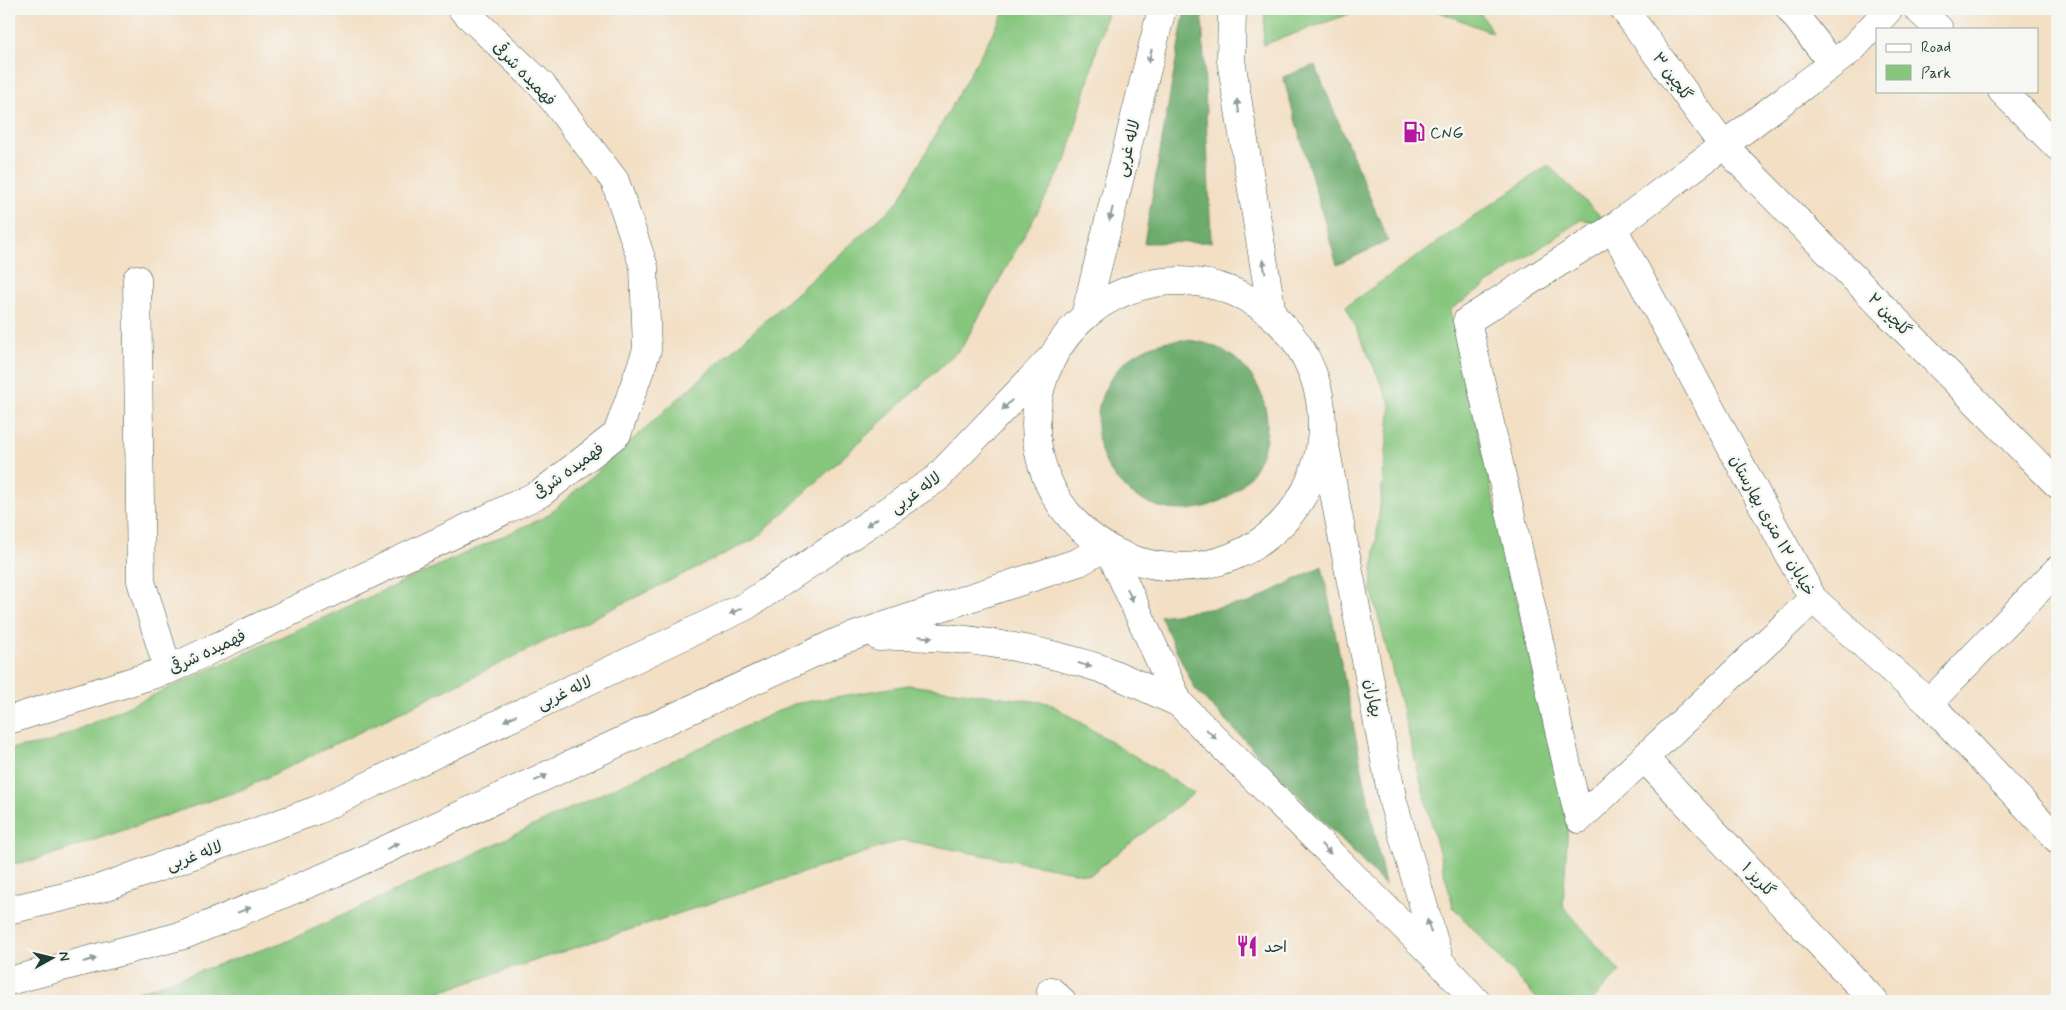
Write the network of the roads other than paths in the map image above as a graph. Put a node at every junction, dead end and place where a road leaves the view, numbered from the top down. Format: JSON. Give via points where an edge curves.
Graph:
{"nodes":[{"id":1,"x":462,"y":9,"type":"edge"},
{"id":2,"x":1162,"y":9,"type":"edge"},
{"id":3,"x":1232,"y":9,"type":"edge"},
{"id":4,"x":1624,"y":9,"type":"edge"},
{"id":5,"x":1790,"y":9,"type":"edge"},
{"id":6,"x":1889,"y":9,"type":"edge"},
{"id":7,"x":1918,"y":9,"type":"edge"},
{"id":8,"x":1938,"y":28,"type":"edge"},
{"id":9,"x":1832,"y":63,"type":"junction"},
{"id":10,"x":2003,"y":92,"type":"edge"},
{"id":11,"x":1722,"y":144,"type":"junction"},
{"id":12,"x":2057,"y":146,"type":"edge"},
{"id":13,"x":1613,"y":228,"type":"junction"},
{"id":14,"x":137,"y":279,"type":"dead end"},
{"id":15,"x":1272,"y":314,"type":"junction"},
{"id":16,"x":1085,"y":316,"type":"junction"},
{"id":17,"x":1052,"y":356,"type":"junction"},
{"id":18,"x":1322,"y":430,"type":"junction"},
{"id":19,"x":2057,"y":484,"type":"edge"},
{"id":20,"x":1108,"y":549,"type":"junction"},
{"id":21,"x":2057,"y":570,"type":"edge"},
{"id":22,"x":1813,"y":599,"type":"junction"},
{"id":23,"x":842,"y":640,"type":"junction"},
{"id":24,"x":168,"y":670,"type":"junction"},
{"id":25,"x":1179,"y":703,"type":"junction"},
{"id":26,"x":1929,"y":703,"type":"junction"},
{"id":27,"x":9,"y":720,"type":"edge"},
{"id":28,"x":1644,"y":758,"type":"junction"},
{"id":29,"x":2057,"y":839,"type":"edge"},
{"id":30,"x":9,"y":910,"type":"edge"},
{"id":31,"x":1440,"y":962,"type":"junction"},
{"id":32,"x":9,"y":981,"type":"edge"},
{"id":33,"x":1476,"y":1001,"type":"edge"},
{"id":34,"x":1874,"y":1001,"type":"edge"}],
"edges":[{"from":1,"to":24,"type":"main road","name":"فهمیده شرقی","via":[[542,85],[615,181],[644,267],[647,350],[617,434],[541,493]]},
{"from":2,"to":16,"type":"main road","name":"لاله غربی","one_way":true},
{"from":15,"to":3,"type":"main road","one_way":true,"via":[[1231,60]]},
{"from":4,"to":11,"type":"main road","name":"گلچین ۳"},
{"from":5,"to":9,"type":"main road"},
{"from":6,"to":9,"type":"main road","via":[[1851,50]]},
{"from":7,"to":8,"type":"main road"},
{"from":9,"to":11,"type":"main road"},
{"from":10,"to":12,"type":"main road"},
{"from":11,"to":13,"type":"main road"},
{"from":11,"to":19,"type":"main road","name":"گلچین ۲"},
{"from":13,"to":22,"type":"main road","name":"خیابان ۱۲ متری بهارستان"},
{"from":13,"to":28,"type":"main road","via":[[1467,321],[1579,819]]},
{"from":14,"to":24,"type":"main road","via":[[141,581]]},
{"from":15,"to":16,"type":"main road","via":[[1237,292],[1198,281],[1157,282],[1126,291]]},
{"from":15,"to":18,"type":"main road","via":[[1300,347],[1318,387]]},
{"from":16,"to":17,"type":"main road","via":[[1066,334]]},
{"from":17,"to":20,"type":"main road","via":[[1038,399],[1036,444],[1049,487],[1075,524]]},
{"from":17,"to":30,"type":"main road","name":"لاله غربی","one_way":true,"via":[[936,479],[746,606],[317,810],[101,888]]},
{"from":18,"to":20,"type":"main road","via":[[1313,477],[1288,519],[1250,550],[1204,566],[1156,567]]},
{"from":31,"to":18,"type":"main road","name":"بهاران","one_way":true,"via":[[1393,802]]},
{"from":20,"to":23,"type":"main road","via":[[1078,562]]},
{"from":20,"to":25,"type":"main road","name":"بهاران","one_way":true},
{"from":21,"to":26,"type":"main road"},
{"from":22,"to":26,"type":"main road","name":"خیابان ۱۲ متری بهارستان"},
{"from":22,"to":28,"type":"main road"},
{"from":23,"to":25,"type":"main road","one_way":true,"via":[[911,635],[1034,650],[1102,670]]},
{"from":32,"to":23,"type":"main road","one_way":true,"via":[[184,935],[339,871]]},
{"from":24,"to":27,"type":"main road","name":"فهمیده شرقی"},
{"from":25,"to":31,"type":"main road","name":"بهاران","one_way":true},
{"from":26,"to":29,"type":"main road","name":"خیابان ۱۲ متری بهارستان"},
{"from":28,"to":34,"type":"main road","name":"گلریز ۱"},
{"from":31,"to":33,"type":"main road","name":"بهاران"}]}
